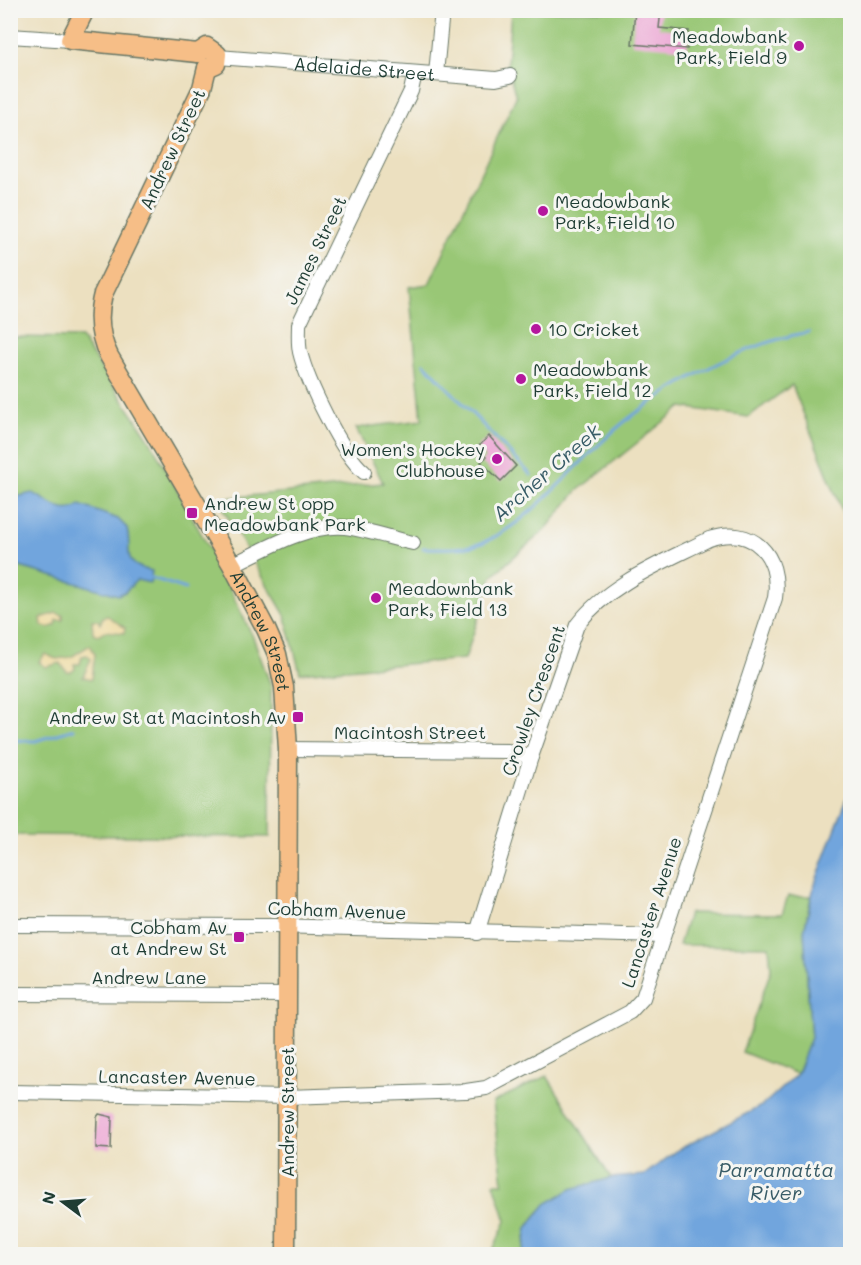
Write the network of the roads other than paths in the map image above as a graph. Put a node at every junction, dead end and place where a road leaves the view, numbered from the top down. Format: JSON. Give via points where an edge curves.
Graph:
{"nodes":[{"id":1,"x":85,"y":10,"type":"edge"},
{"id":2,"x":442,"y":10,"type":"edge"},
{"id":3,"x":11,"y":36,"type":"edge"},
{"id":4,"x":70,"y":40,"type":"junction"},
{"id":5,"x":10,"y":45,"type":"edge"},
{"id":6,"x":207,"y":60,"type":"junction"},
{"id":7,"x":415,"y":73,"type":"junction"},
{"id":8,"x":436,"y":74,"type":"junction"},
{"id":9,"x":510,"y":76,"type":"dead end"},
{"id":10,"x":364,"y":472,"type":"dead end"},
{"id":11,"x":739,"y":535,"type":"joint"},
{"id":12,"x":413,"y":543,"type":"dead end"},
{"id":13,"x":232,"y":565,"type":"junction"},
{"id":14,"x":288,"y":749,"type":"junction"},
{"id":15,"x":531,"y":757,"type":"junction"},
{"id":16,"x":10,"y":925,"type":"edge"},
{"id":17,"x":286,"y":927,"type":"junction"},
{"id":18,"x":477,"y":933,"type":"junction"},
{"id":19,"x":662,"y":936,"type":"junction"},
{"id":20,"x":10,"y":994,"type":"edge"},
{"id":21,"x":287,"y":996,"type":"junction"},
{"id":22,"x":10,"y":1092,"type":"edge"},
{"id":23,"x":287,"y":1097,"type":"junction"},
{"id":24,"x":286,"y":1254,"type":"edge"}],
"edges":[{"from":1,"to":4,"type":"main road"},
{"from":2,"to":8,"type":"street"},
{"from":3,"to":4,"type":"street","name":"Adelaide Street"},
{"from":3,"to":5,"type":"street"},
{"from":4,"to":6,"type":"main road","name":"Adelaide Street"},
{"from":6,"to":7,"type":"street","name":"Adelaide Street"},
{"from":6,"to":13,"type":"main road","name":"Andrew Street","via":[[202,88],[103,294],[99,322],[109,356]]},
{"from":7,"to":8,"type":"street","name":"Adelaide Street"},
{"from":7,"to":10,"type":"street","name":"James Street","via":[[411,91],[299,324],[300,351],[313,388],[352,462]]},
{"from":8,"to":9,"type":"street","name":"Adelaide Street","via":[[496,79]]},
{"from":11,"to":15,"type":"street","name":"Crowley Crescent","via":[[709,539],[607,593],[589,609],[577,625]]},
{"from":11,"to":19,"type":"street","name":"Lancaster Avenue","via":[[753,540],[774,565],[775,598]]},
{"from":12,"to":13,"type":"street","via":[[344,527],[310,531]]},
{"from":13,"to":14,"type":"main road","name":"Andrew Street","via":[[277,654],[284,687]]},
{"from":14,"to":15,"type":"street","name":"Macintosh Street","via":[[508,751]]},
{"from":14,"to":17,"type":"main road","name":"Andrew Street"},
{"from":15,"to":18,"type":"street","name":"Crowley Crescent"},
{"from":16,"to":17,"type":"street","name":"Cobham Avenue"},
{"from":17,"to":18,"type":"street","name":"Cobham Avenue"},
{"from":17,"to":21,"type":"main road","name":"Andrew Street"},
{"from":18,"to":19,"type":"street","name":"Cobham Avenue"},
{"from":19,"to":23,"type":"street","name":"Lancaster Avenue","via":[[643,998],[630,1012],[486,1088]]},
{"from":20,"to":21,"type":"street","name":"Andrew Lane"},
{"from":21,"to":23,"type":"main road","name":"Andrew Street"},
{"from":22,"to":23,"type":"street","name":"Lancaster Avenue"},
{"from":23,"to":24,"type":"main road","name":"Andrew Street"}]}
